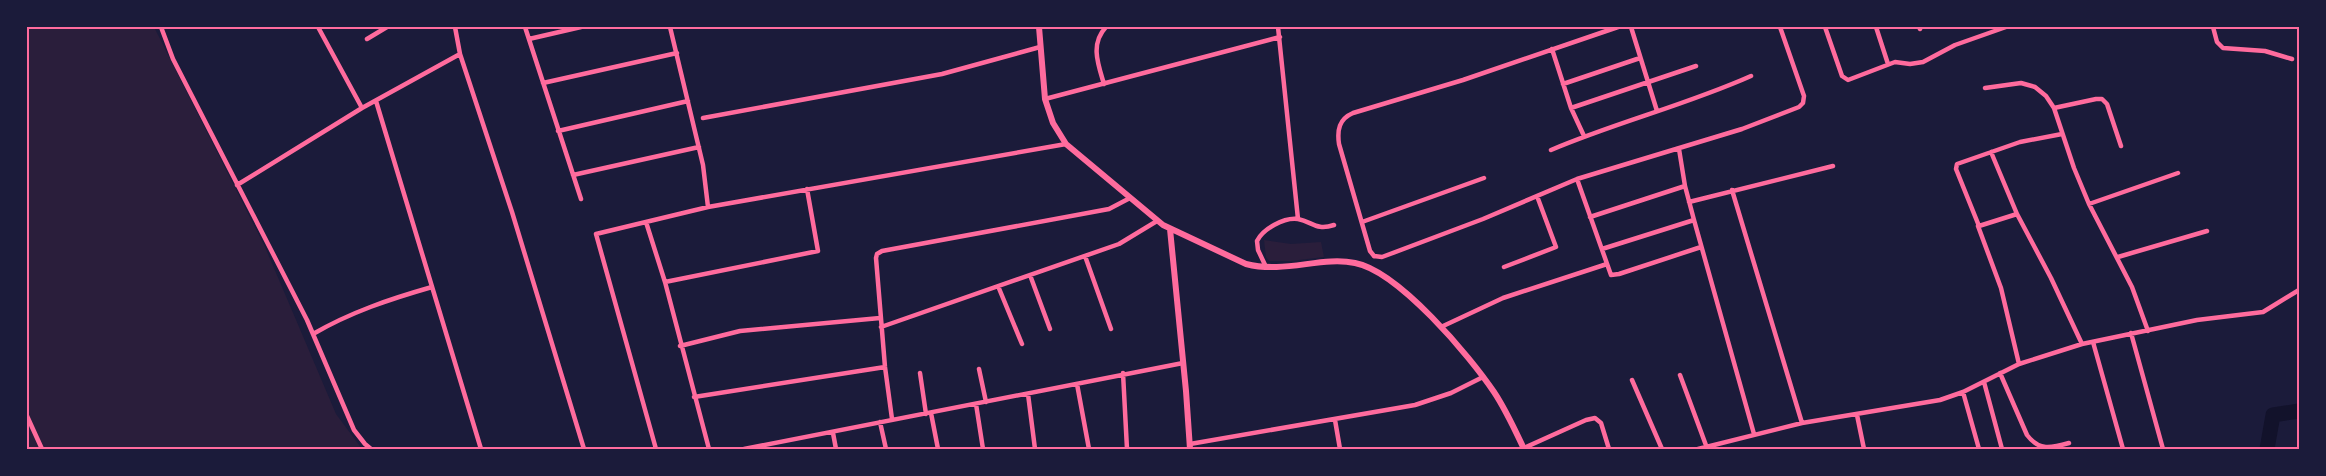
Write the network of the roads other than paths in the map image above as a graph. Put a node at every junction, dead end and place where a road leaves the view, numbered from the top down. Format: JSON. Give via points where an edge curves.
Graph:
{"nodes":[{"id":1,"x":161,"y":27,"type":"edge"},
{"id":2,"x":318,"y":27,"type":"edge"},
{"id":3,"x":387,"y":27,"type":"edge"},
{"id":4,"x":455,"y":27,"type":"edge"},
{"id":5,"x":525,"y":27,"type":"edge"},
{"id":6,"x":581,"y":27,"type":"edge"},
{"id":7,"x":670,"y":27,"type":"edge"},
{"id":8,"x":1039,"y":27,"type":"edge"},
{"id":9,"x":1106,"y":27,"type":"edge"},
{"id":10,"x":1278,"y":27,"type":"edge"},
{"id":11,"x":1618,"y":27,"type":"edge"},
{"id":12,"x":1631,"y":27,"type":"edge"},
{"id":13,"x":1780,"y":27,"type":"edge"},
{"id":14,"x":1825,"y":27,"type":"edge"},
{"id":15,"x":1876,"y":27,"type":"edge"},
{"id":16,"x":2006,"y":27,"type":"edge"},
{"id":17,"x":2213,"y":27,"type":"edge"},
{"id":18,"x":1280,"y":37,"type":"junction"},
{"id":19,"x":367,"y":39,"type":"dead end"},
{"id":20,"x":530,"y":39,"type":"junction"},
{"id":21,"x":1040,"y":47,"type":"junction"},
{"id":22,"x":1552,"y":49,"type":"junction"},
{"id":23,"x":677,"y":52,"type":"junction"},
{"id":24,"x":460,"y":54,"type":"junction"},
{"id":25,"x":1640,"y":58,"type":"junction"},
{"id":26,"x":2292,"y":59,"type":"dead end"},
{"id":27,"x":1888,"y":64,"type":"junction"},
{"id":28,"x":1696,"y":66,"type":"dead end"},
{"id":29,"x":1751,"y":76,"type":"dead end"},
{"id":30,"x":1648,"y":82,"type":"junction"},
{"id":31,"x":543,"y":83,"type":"junction"},
{"id":32,"x":1104,"y":84,"type":"junction"},
{"id":33,"x":1563,"y":84,"type":"junction"},
{"id":34,"x":1985,"y":88,"type":"dead end"},
{"id":35,"x":1045,"y":99,"type":"junction"},
{"id":36,"x":376,"y":100,"type":"junction"},
{"id":37,"x":688,"y":101,"type":"junction"},
{"id":38,"x":362,"y":108,"type":"junction"},
{"id":39,"x":1571,"y":108,"type":"junction"},
{"id":40,"x":2054,"y":108,"type":"junction"},
{"id":41,"x":1657,"y":111,"type":"junction"},
{"id":42,"x":703,"y":118,"type":"dead end"},
{"id":43,"x":558,"y":131,"type":"junction"},
{"id":44,"x":2062,"y":134,"type":"junction"},
{"id":45,"x":1584,"y":136,"type":"junction"},
{"id":46,"x":1066,"y":144,"type":"junction"},
{"id":47,"x":2121,"y":146,"type":"dead end"},
{"id":48,"x":699,"y":147,"type":"junction"},
{"id":49,"x":1679,"y":149,"type":"junction"},
{"id":50,"x":1551,"y":150,"type":"dead end"},
{"id":51,"x":1991,"y":153,"type":"junction"},
{"id":52,"x":1833,"y":166,"type":"dead end"},
{"id":53,"x":2178,"y":173,"type":"dead end"},
{"id":54,"x":573,"y":175,"type":"junction"},
{"id":55,"x":1484,"y":178,"type":"dead end"},
{"id":56,"x":1578,"y":179,"type":"junction"},
{"id":57,"x":237,"y":184,"type":"junction"},
{"id":58,"x":1685,"y":186,"type":"junction"},
{"id":59,"x":807,"y":189,"type":"junction"},
{"id":60,"x":1732,"y":190,"type":"junction"},
{"id":61,"x":1537,"y":196,"type":"junction"},
{"id":62,"x":581,"y":198,"type":"dead end"},
{"id":63,"x":1130,"y":198,"type":"junction"},
{"id":64,"x":1689,"y":202,"type":"junction"},
{"id":65,"x":2089,"y":204,"type":"junction"},
{"id":66,"x":708,"y":207,"type":"junction"},
{"id":67,"x":2017,"y":214,"type":"junction"},
{"id":68,"x":1590,"y":217,"type":"junction"},
{"id":69,"x":1298,"y":219,"type":"junction"},
{"id":70,"x":1694,"y":220,"type":"junction"},
{"id":71,"x":1157,"y":221,"type":"junction"},
{"id":72,"x":646,"y":222,"type":"junction"},
{"id":73,"x":1362,"y":222,"type":"junction"},
{"id":74,"x":1334,"y":225,"type":"dead end"},
{"id":75,"x":1978,"y":225,"type":"junction"},
{"id":76,"x":1170,"y":229,"type":"junction"},
{"id":77,"x":2207,"y":231,"type":"dead end"},
{"id":78,"x":1701,"y":247,"type":"junction"},
{"id":79,"x":1602,"y":249,"type":"junction"},
{"id":80,"x":1085,"y":256,"type":"junction"},
{"id":81,"x":1374,"y":256,"type":"junction"},
{"id":82,"x":2118,"y":257,"type":"junction"},
{"id":83,"x":1606,"y":264,"type":"junction"},
{"id":84,"x":1266,"y":267,"type":"junction"},
{"id":85,"x":1368,"y":267,"type":"junction"},
{"id":86,"x":1504,"y":267,"type":"dead end"},
{"id":87,"x":1030,"y":275,"type":"junction"},
{"id":88,"x":664,"y":282,"type":"junction"},
{"id":89,"x":998,"y":286,"type":"junction"},
{"id":90,"x":432,"y":287,"type":"junction"},
{"id":91,"x":2299,"y":290,"type":"edge"},
{"id":92,"x":880,"y":318,"type":"junction"},
{"id":93,"x":881,"y":327,"type":"junction"},
{"id":94,"x":1441,"y":327,"type":"junction"},
{"id":95,"x":1110,"y":328,"type":"dead end"},
{"id":96,"x":1050,"y":329,"type":"dead end"},
{"id":97,"x":2148,"y":331,"type":"junction"},
{"id":98,"x":2131,"y":333,"type":"junction"},
{"id":99,"x":313,"y":334,"type":"junction"},
{"id":100,"x":2093,"y":342,"type":"junction"},
{"id":101,"x":1022,"y":344,"type":"dead end"},
{"id":102,"x":2082,"y":344,"type":"junction"},
{"id":103,"x":680,"y":346,"type":"junction"},
{"id":104,"x":1183,"y":363,"type":"junction"},
{"id":105,"x":2019,"y":364,"type":"junction"},
{"id":106,"x":885,"y":367,"type":"junction"},
{"id":107,"x":979,"y":369,"type":"dead end"},
{"id":108,"x":920,"y":373,"type":"dead end"},
{"id":109,"x":2000,"y":373,"type":"junction"},
{"id":110,"x":1123,"y":374,"type":"junction"},
{"id":111,"x":1680,"y":375,"type":"dead end"},
{"id":112,"x":1482,"y":377,"type":"junction"},
{"id":113,"x":1632,"y":380,"type":"dead end"},
{"id":114,"x":1984,"y":382,"type":"junction"},
{"id":115,"x":1077,"y":384,"type":"junction"},
{"id":116,"x":1963,"y":392,"type":"junction"},
{"id":117,"x":1028,"y":394,"type":"junction"},
{"id":118,"x":694,"y":397,"type":"junction"},
{"id":119,"x":986,"y":402,"type":"junction"},
{"id":120,"x":976,"y":404,"type":"junction"},
{"id":121,"x":929,"y":413,"type":"junction"},
{"id":122,"x":1857,"y":415,"type":"junction"},
{"id":123,"x":27,"y":416,"type":"edge"},
{"id":124,"x":892,"y":419,"type":"junction"},
{"id":125,"x":1335,"y":420,"type":"junction"},
{"id":126,"x":880,"y":422,"type":"junction"},
{"id":127,"x":1802,"y":423,"type":"junction"},
{"id":128,"x":833,"y":433,"type":"junction"},
{"id":129,"x":1754,"y":434,"type":"junction"},
{"id":130,"x":781,"y":443,"type":"junction"},
{"id":131,"x":2069,"y":443,"type":"dead end"},
{"id":132,"x":1190,"y":446,"type":"edge"},
{"id":133,"x":756,"y":448,"type":"edge"},
{"id":134,"x":1707,"y":448,"type":"edge"},
{"id":135,"x":42,"y":449,"type":"edge"},
{"id":136,"x":371,"y":449,"type":"edge"},
{"id":137,"x":482,"y":449,"type":"edge"},
{"id":138,"x":584,"y":449,"type":"edge"},
{"id":139,"x":656,"y":449,"type":"edge"},
{"id":140,"x":709,"y":449,"type":"edge"},
{"id":141,"x":744,"y":449,"type":"edge"},
{"id":142,"x":783,"y":449,"type":"edge"},
{"id":143,"x":836,"y":449,"type":"edge"},
{"id":144,"x":886,"y":449,"type":"edge"},
{"id":145,"x":938,"y":449,"type":"edge"},
{"id":146,"x":983,"y":449,"type":"edge"},
{"id":147,"x":1035,"y":449,"type":"edge"},
{"id":148,"x":1089,"y":449,"type":"edge"},
{"id":149,"x":1127,"y":449,"type":"edge"},
{"id":150,"x":1340,"y":449,"type":"edge"},
{"id":151,"x":1524,"y":449,"type":"edge"},
{"id":152,"x":1609,"y":449,"type":"edge"},
{"id":153,"x":1662,"y":449,"type":"edge"},
{"id":154,"x":1698,"y":449,"type":"edge"},
{"id":155,"x":1864,"y":449,"type":"edge"},
{"id":156,"x":1979,"y":449,"type":"edge"},
{"id":157,"x":2002,"y":449,"type":"edge"},
{"id":158,"x":2123,"y":449,"type":"edge"},
{"id":159,"x":2163,"y":449,"type":"edge"}],
"edges":[{"from":1,"to":57,"type":"street","via":[[173,59]]},
{"from":2,"to":38,"type":"street"},
{"from":3,"to":19,"type":"street"},
{"from":4,"to":24,"type":"street"},
{"from":5,"to":20,"type":"street"},
{"from":6,"to":20,"type":"street"},
{"from":7,"to":23,"type":"street"},
{"from":8,"to":21,"type":"street"},
{"from":9,"to":32,"type":"street","via":[[1099,37],[1096,58]]},
{"from":10,"to":18,"type":"street"},
{"from":11,"to":22,"type":"street"},
{"from":12,"to":25,"type":"street"},
{"from":13,"to":49,"type":"street","via":[[1803,103],[1742,129]]},
{"from":14,"to":27,"type":"street","via":[[1846,80]]},
{"from":15,"to":27,"type":"street"},
{"from":16,"to":27,"type":"street","via":[[1955,45],[1923,62]]},
{"from":17,"to":26,"type":"street","via":[[2223,48],[2265,51]]},
{"from":18,"to":32,"type":"street"},
{"from":18,"to":69,"type":"street"},
{"from":20,"to":31,"type":"street"},
{"from":21,"to":35,"type":"street"},
{"from":21,"to":42,"type":"street","via":[[942,74]]},
{"from":22,"to":33,"type":"street"},
{"from":22,"to":73,"type":"street","via":[[1345,118],[1338,129],[1339,144]]},
{"from":23,"to":31,"type":"street"},
{"from":23,"to":37,"type":"street"},
{"from":24,"to":36,"type":"street"},
{"from":24,"to":138,"type":"street"},
{"from":25,"to":30,"type":"street"},
{"from":25,"to":33,"type":"street"},
{"from":28,"to":30,"type":"street"},
{"from":29,"to":41,"type":"street"},
{"from":30,"to":39,"type":"street"},
{"from":30,"to":41,"type":"street"},
{"from":31,"to":43,"type":"street"},
{"from":32,"to":35,"type":"street"},
{"from":33,"to":39,"type":"street"},
{"from":34,"to":40,"type":"street","via":[[2021,83],[2035,87]]},
{"from":35,"to":46,"type":"street"},
{"from":36,"to":38,"type":"street"},
{"from":36,"to":90,"type":"street"},
{"from":37,"to":43,"type":"street"},
{"from":37,"to":48,"type":"street"},
{"from":38,"to":57,"type":"street"},
{"from":39,"to":45,"type":"street"},
{"from":40,"to":44,"type":"street"},
{"from":40,"to":47,"type":"street","via":[[2102,99]]},
{"from":41,"to":45,"type":"street"},
{"from":43,"to":54,"type":"street"},
{"from":44,"to":51,"type":"street"},
{"from":44,"to":65,"type":"street"},
{"from":45,"to":50,"type":"street"},
{"from":46,"to":59,"type":"street"},
{"from":46,"to":63,"type":"street"},
{"from":48,"to":54,"type":"street"},
{"from":48,"to":66,"type":"street"},
{"from":49,"to":56,"type":"street"},
{"from":49,"to":58,"type":"street"},
{"from":51,"to":67,"type":"street"},
{"from":51,"to":75,"type":"street","via":[[1956,166]]},
{"from":52,"to":60,"type":"street"},
{"from":53,"to":65,"type":"street"},
{"from":54,"to":62,"type":"street"},
{"from":55,"to":73,"type":"street"},
{"from":56,"to":61,"type":"street"},
{"from":56,"to":68,"type":"street"},
{"from":57,"to":99,"type":"street"},
{"from":58,"to":64,"type":"street"},
{"from":58,"to":68,"type":"street"},
{"from":59,"to":66,"type":"street"},
{"from":59,"to":88,"type":"street","via":[[818,251]]},
{"from":60,"to":64,"type":"street"},
{"from":60,"to":127,"type":"street"},
{"from":61,"to":81,"type":"street"},
{"from":61,"to":86,"type":"street","via":[[1556,247]]},
{"from":63,"to":71,"type":"street"},
{"from":63,"to":92,"type":"street","via":[[1110,209],[877,254]]},
{"from":64,"to":70,"type":"street"},
{"from":65,"to":82,"type":"street"},
{"from":66,"to":72,"type":"street"},
{"from":67,"to":75,"type":"street"},
{"from":67,"to":102,"type":"street"},
{"from":68,"to":79,"type":"street"},
{"from":69,"to":74,"type":"street","via":[[1318,227]]},
{"from":69,"to":84,"type":"street","via":[[1276,225],[1260,236],[1258,250]]},
{"from":70,"to":78,"type":"street"},
{"from":70,"to":79,"type":"street"},
{"from":71,"to":76,"type":"street"},
{"from":71,"to":80,"type":"street","via":[[1119,244]]},
{"from":72,"to":88,"type":"street"},
{"from":72,"to":139,"type":"street","via":[[596,234]]},
{"from":73,"to":81,"type":"street"},
{"from":75,"to":105,"type":"street","via":[[2001,288]]},
{"from":76,"to":84,"type":"street","via":[[1246,264]]},
{"from":76,"to":104,"type":"street"},
{"from":77,"to":82,"type":"street"},
{"from":78,"to":83,"type":"street","via":[[1616,275],[1609,272]]},
{"from":78,"to":129,"type":"street"},
{"from":79,"to":83,"type":"street"},
{"from":80,"to":87,"type":"street"},
{"from":80,"to":95,"type":"street"},
{"from":81,"to":85,"type":"street"},
{"from":82,"to":97,"type":"street"},
{"from":83,"to":94,"type":"street","via":[[1503,298]]},
{"from":84,"to":85,"type":"street","via":[[1346,261]]},
{"from":85,"to":94,"type":"street","via":[[1397,286]]},
{"from":87,"to":89,"type":"street"},
{"from":87,"to":96,"type":"street"},
{"from":88,"to":103,"type":"street"},
{"from":89,"to":93,"type":"street"},
{"from":89,"to":101,"type":"street"},
{"from":90,"to":99,"type":"street","via":[[374,304]]},
{"from":90,"to":137,"type":"street"},
{"from":91,"to":97,"type":"street","via":[[2263,312]]},
{"from":92,"to":93,"type":"street"},
{"from":92,"to":103,"type":"street","via":[[740,331]]},
{"from":93,"to":106,"type":"street"},
{"from":94,"to":112,"type":"street"},
{"from":97,"to":98,"type":"street"},
{"from":98,"to":100,"type":"street"},
{"from":98,"to":159,"type":"street"},
{"from":99,"to":136,"type":"street","via":[[354,430]]},
{"from":100,"to":102,"type":"street"},
{"from":100,"to":158,"type":"street"},
{"from":102,"to":105,"type":"street"},
{"from":103,"to":118,"type":"street"},
{"from":104,"to":110,"type":"street"},
{"from":104,"to":132,"type":"street"},
{"from":105,"to":109,"type":"street"},
{"from":106,"to":118,"type":"street"},
{"from":106,"to":124,"type":"street"},
{"from":107,"to":119,"type":"street"},
{"from":108,"to":121,"type":"street"},
{"from":109,"to":114,"type":"street"},
{"from":109,"to":131,"type":"street","via":[[2033,442],[2041,448]]},
{"from":110,"to":115,"type":"street"},
{"from":110,"to":149,"type":"street"},
{"from":111,"to":134,"type":"street"},
{"from":112,"to":125,"type":"street","via":[[1415,405]]},
{"from":112,"to":151,"type":"street"},
{"from":113,"to":153,"type":"street"},
{"from":114,"to":116,"type":"street"},
{"from":114,"to":157,"type":"street"},
{"from":115,"to":117,"type":"street"},
{"from":115,"to":148,"type":"street"},
{"from":116,"to":122,"type":"street","via":[[1926,404]]},
{"from":116,"to":156,"type":"street"},
{"from":117,"to":119,"type":"street"},
{"from":117,"to":147,"type":"street"},
{"from":118,"to":140,"type":"street"},
{"from":119,"to":120,"type":"street"},
{"from":120,"to":121,"type":"street"},
{"from":120,"to":146,"type":"street"},
{"from":121,"to":124,"type":"street"},
{"from":121,"to":145,"type":"street"},
{"from":122,"to":127,"type":"street"},
{"from":122,"to":155,"type":"street"},
{"from":123,"to":135,"type":"street"},
{"from":124,"to":126,"type":"street"},
{"from":125,"to":132,"type":"street"},
{"from":125,"to":150,"type":"street"},
{"from":126,"to":128,"type":"street"},
{"from":126,"to":144,"type":"street"},
{"from":127,"to":129,"type":"street"},
{"from":128,"to":130,"type":"street"},
{"from":128,"to":143,"type":"street"},
{"from":129,"to":134,"type":"street"},
{"from":130,"to":133,"type":"street"},
{"from":130,"to":142,"type":"street"},
{"from":133,"to":141,"type":"street"},
{"from":134,"to":154,"type":"street"},
{"from":151,"to":152,"type":"street","via":[[1594,418],[1601,423]]}]}
